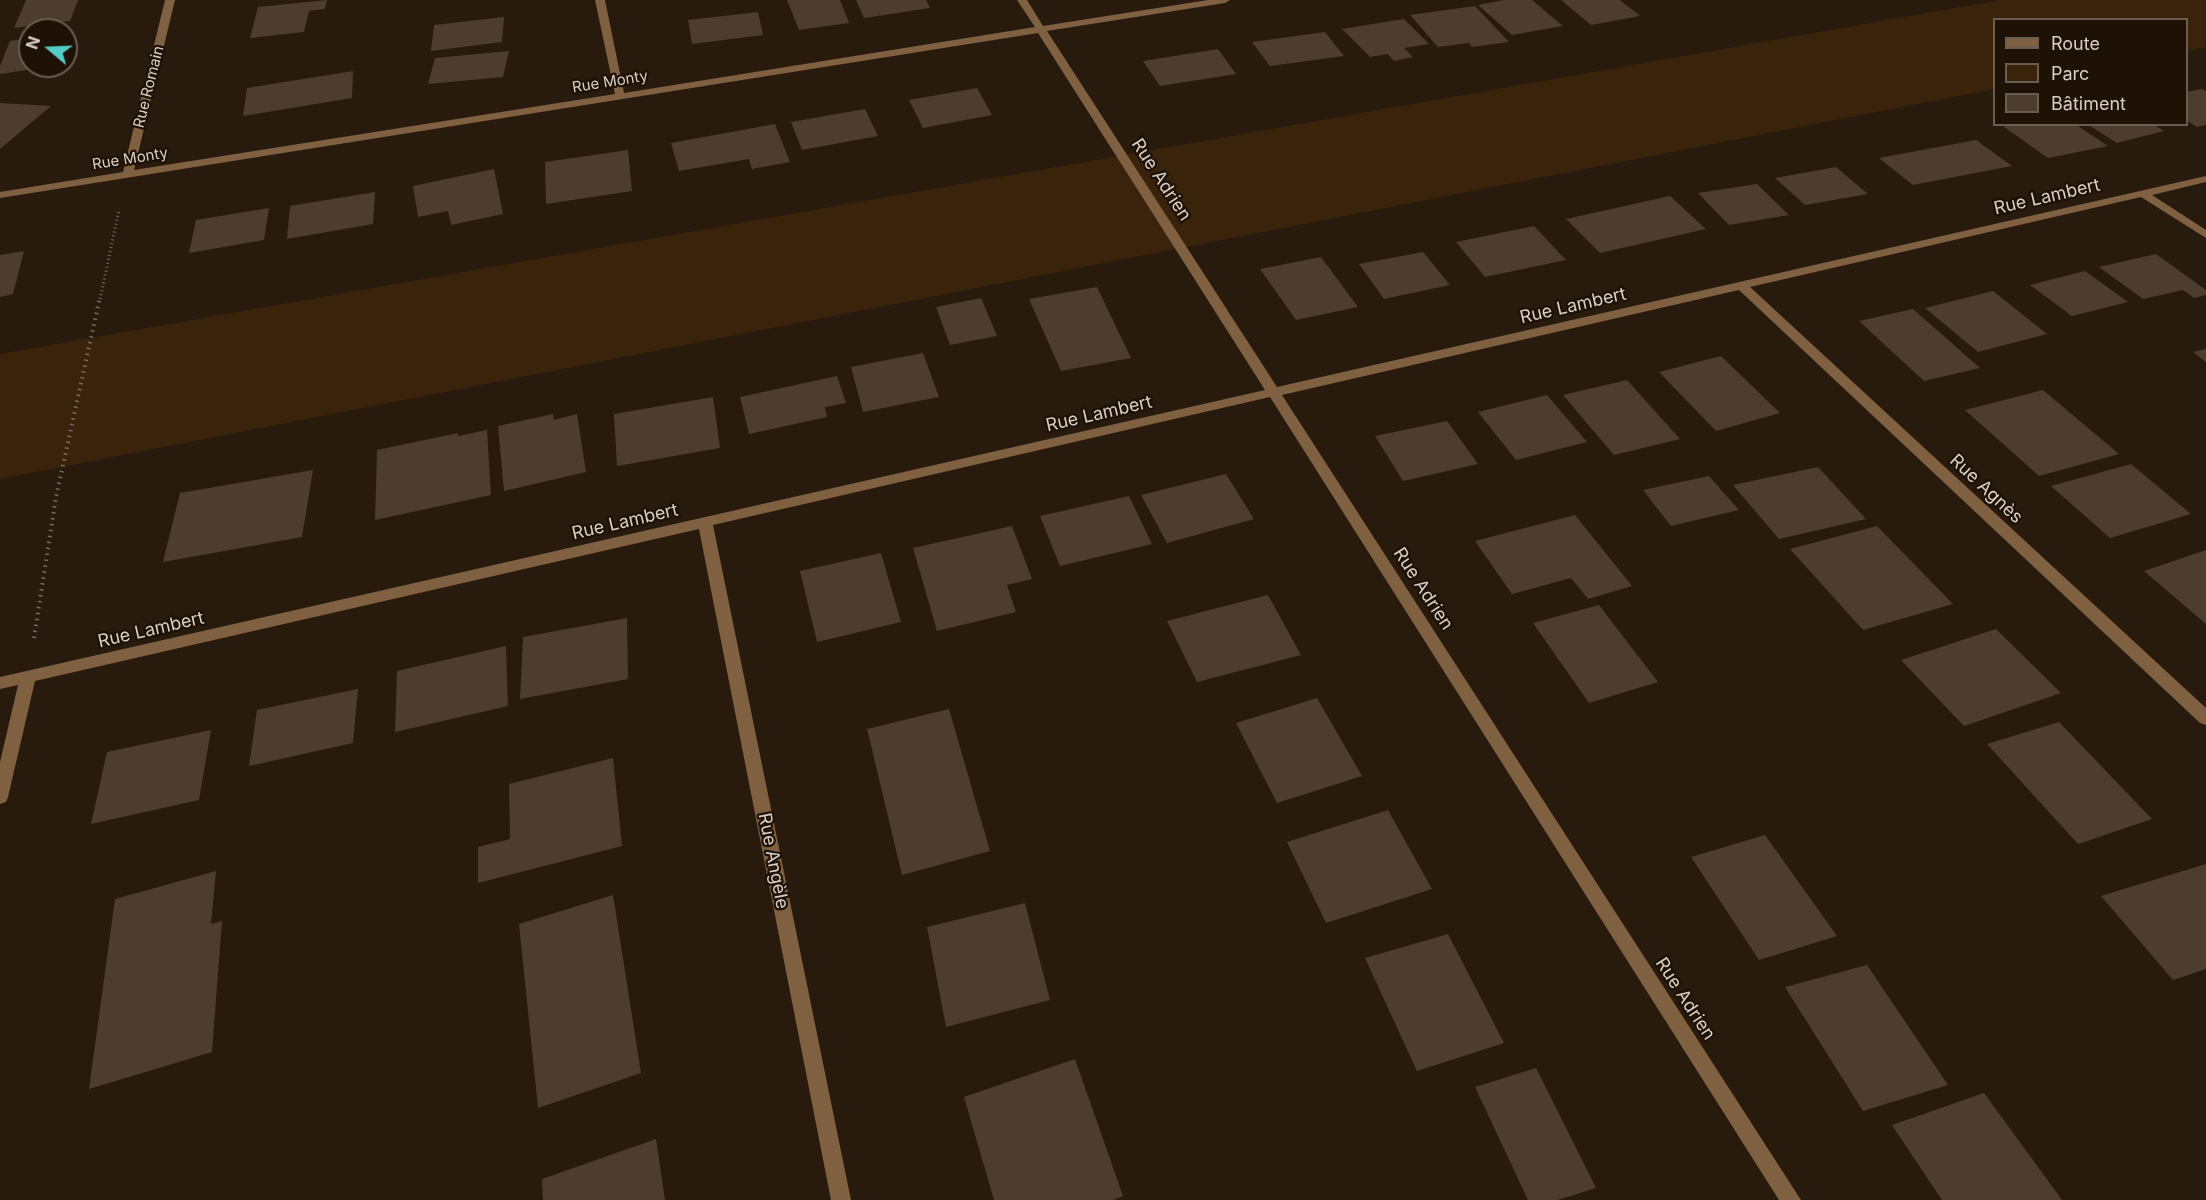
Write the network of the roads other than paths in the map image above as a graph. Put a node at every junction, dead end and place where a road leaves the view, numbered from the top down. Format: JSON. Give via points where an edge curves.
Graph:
{"nodes":[{"id":1,"x":170,"y":0,"type":"edge"},
{"id":2,"x":600,"y":0,"type":"edge"},
{"id":3,"x":1022,"y":0,"type":"edge"},
{"id":4,"x":1225,"y":0,"type":"edge"},
{"id":5,"x":1041,"y":29,"type":"junction"},
{"id":6,"x":620,"y":96,"type":"junction"},
{"id":7,"x":128,"y":174,"type":"junction"},
{"id":8,"x":2206,"y":179,"type":"edge"},
{"id":9,"x":2144,"y":194,"type":"junction"},
{"id":10,"x":0,"y":195,"type":"edge"},
{"id":11,"x":2206,"y":235,"type":"edge"},
{"id":12,"x":1742,"y":286,"type":"junction"},
{"id":13,"x":1274,"y":392,"type":"junction"},
{"id":14,"x":705,"y":522,"type":"junction"},
{"id":15,"x":28,"y":677,"type":"junction"},
{"id":16,"x":0,"y":683,"type":"edge"},
{"id":17,"x":2206,"y":718,"type":"edge"},
{"id":18,"x":0,"y":798,"type":"edge"},
{"id":19,"x":842,"y":1200,"type":"edge"},
{"id":20,"x":1791,"y":1200,"type":"edge"}],
"edges":[{"from":1,"to":7,"type":"street","name":"Rue Romain"},
{"from":2,"to":6,"type":"street"},
{"from":3,"to":5,"type":"street","name":"Rue Adrien"},
{"from":4,"to":5,"type":"street","name":"Rue Monty"},
{"from":5,"to":6,"type":"street","name":"Rue Monty"},
{"from":5,"to":13,"type":"street","name":"Rue Adrien"},
{"from":6,"to":7,"type":"street","name":"Rue Monty"},
{"from":7,"to":10,"type":"street","name":"Rue Monty"},
{"from":8,"to":9,"type":"street","name":"Rue Lambert"},
{"from":9,"to":11,"type":"street"},
{"from":9,"to":12,"type":"street","name":"Rue Lambert"},
{"from":12,"to":13,"type":"street","name":"Rue Lambert"},
{"from":12,"to":17,"type":"street","name":"Rue Agnès"},
{"from":13,"to":14,"type":"street","name":"Rue Lambert"},
{"from":13,"to":20,"type":"street","name":"Rue Adrien"},
{"from":14,"to":15,"type":"street","name":"Rue Lambert"},
{"from":14,"to":19,"type":"street","name":"Rue Angèle"},
{"from":15,"to":16,"type":"street","name":"Rue Lambert"},
{"from":15,"to":18,"type":"street"}]}
